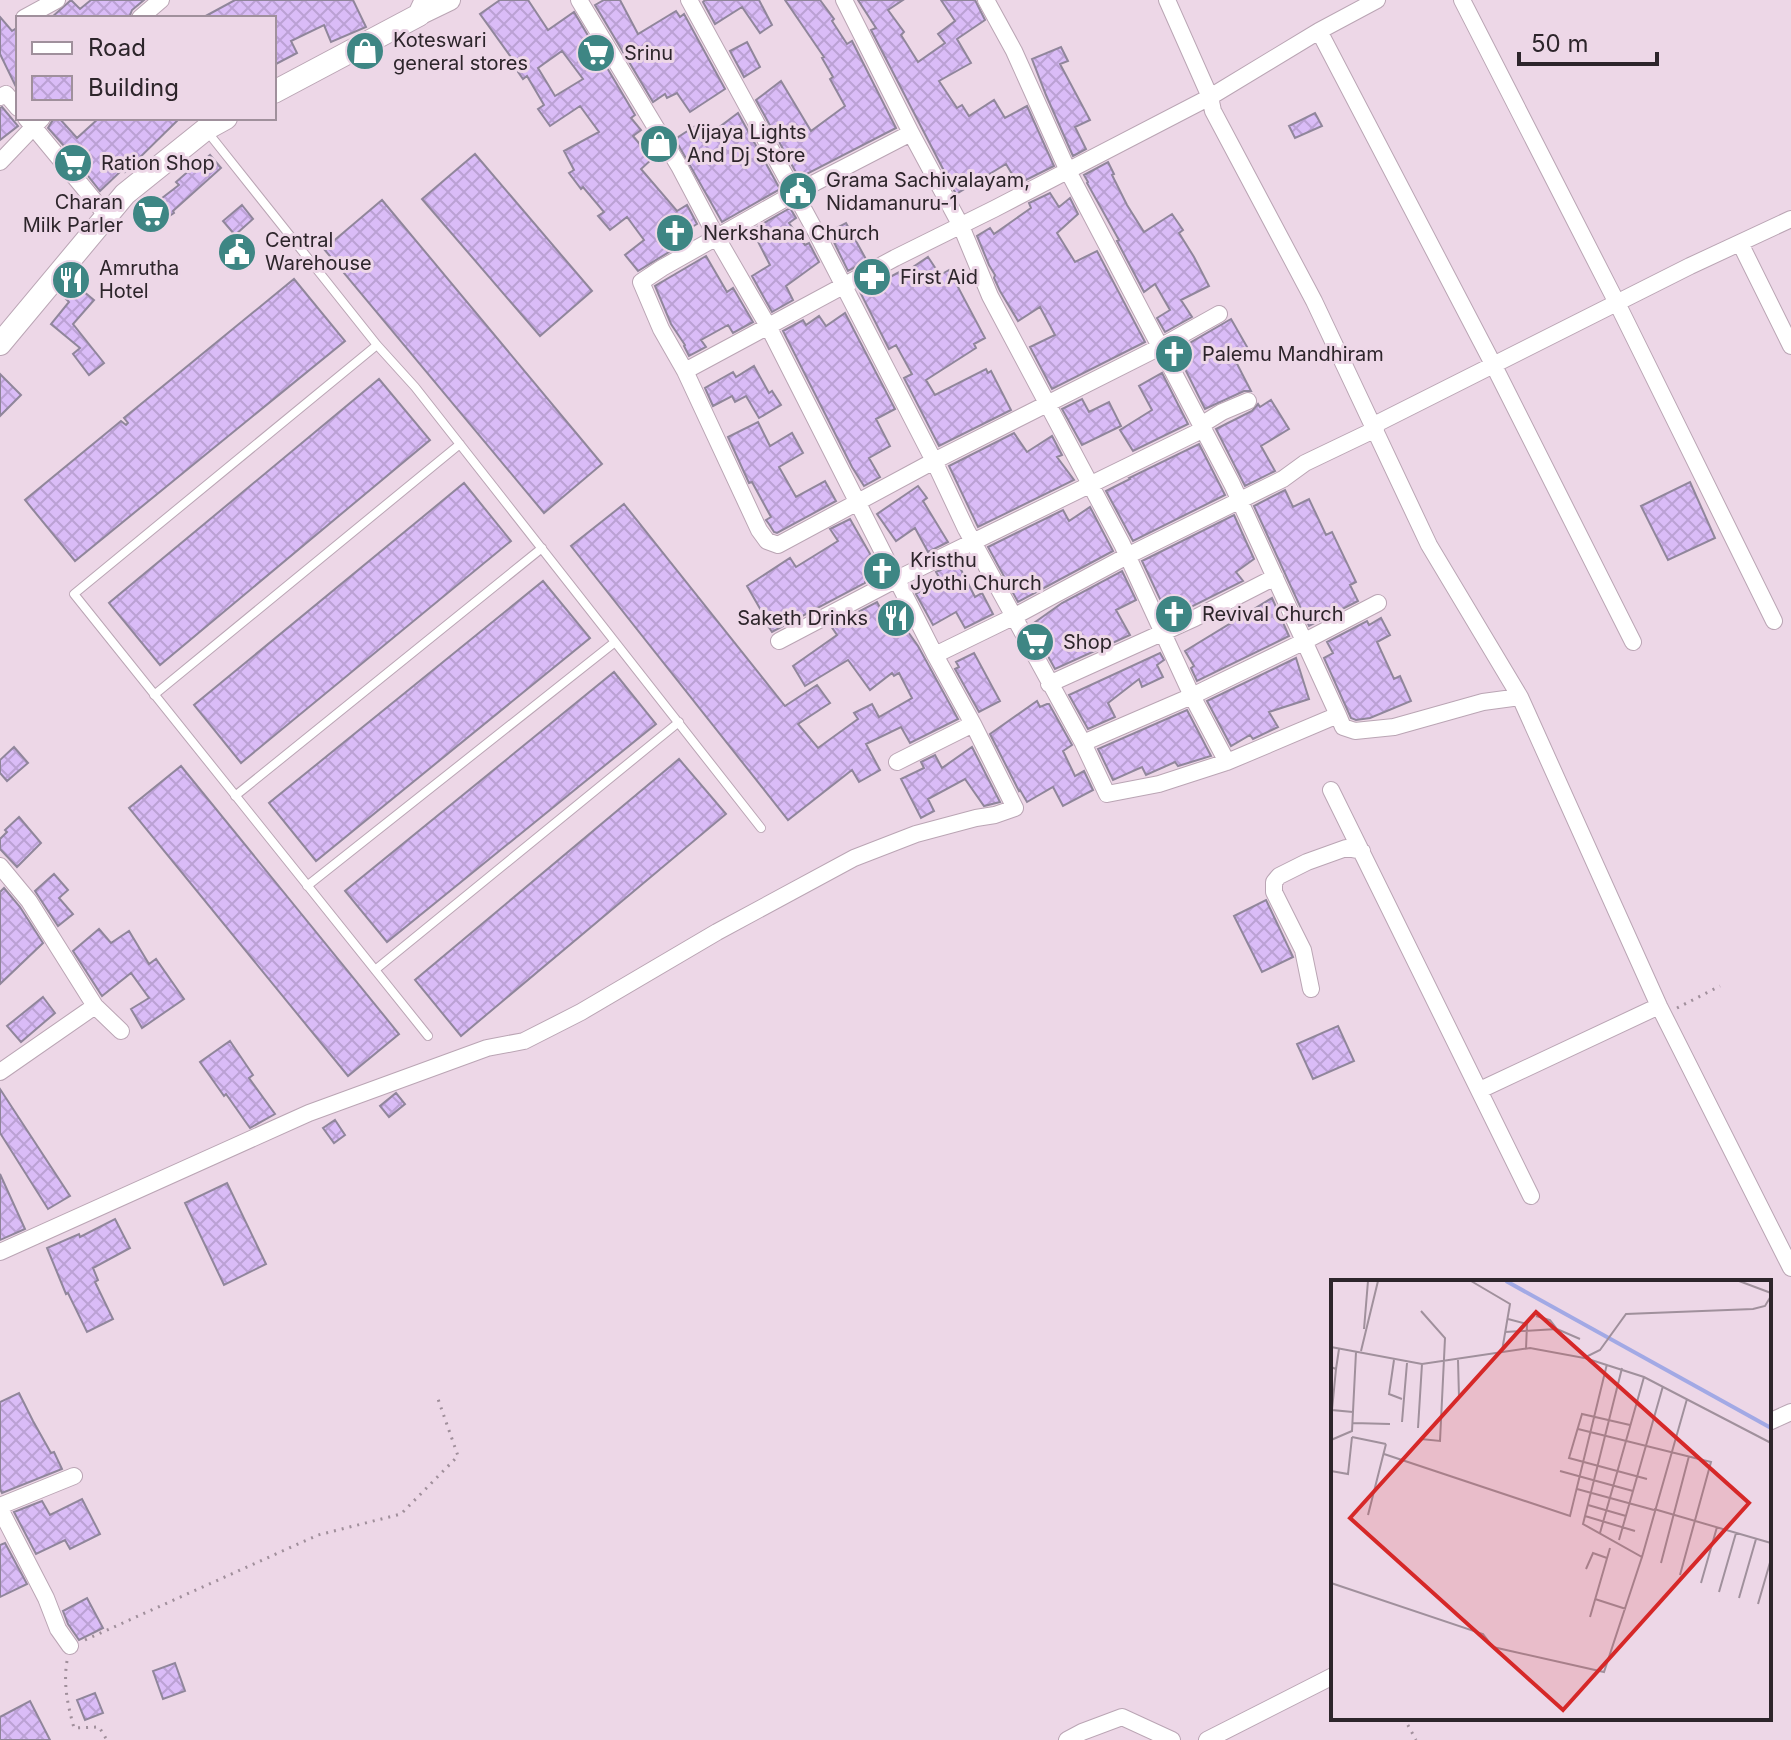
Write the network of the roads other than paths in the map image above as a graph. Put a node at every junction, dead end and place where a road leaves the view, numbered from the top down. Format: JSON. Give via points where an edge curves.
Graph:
{"nodes":[{"id":1,"x":57,"y":0,"type":"edge"},
{"id":2,"x":161,"y":0,"type":"edge"},
{"id":3,"x":450,"y":0,"type":"edge"},
{"id":4,"x":579,"y":0,"type":"edge"},
{"id":5,"x":689,"y":0,"type":"edge"},
{"id":6,"x":844,"y":0,"type":"edge"},
{"id":7,"x":986,"y":0,"type":"edge"},
{"id":8,"x":1167,"y":0,"type":"edge"},
{"id":9,"x":1377,"y":0,"type":"edge"},
{"id":10,"x":1462,"y":0,"type":"edge"},
{"id":11,"x":422,"y":7,"type":"edge"},
{"id":12,"x":28,"y":16,"type":"edge"},
{"id":13,"x":142,"y":16,"type":"edge"},
{"id":14,"x":1319,"y":31,"type":"junction"},
{"id":15,"x":276,"y":91,"type":"edge"},
{"id":16,"x":0,"y":97,"type":"edge"},
{"id":17,"x":1210,"y":97,"type":"junction"},
{"id":18,"x":16,"y":106,"type":"edge"},
{"id":19,"x":222,"y":120,"type":"edge"},
{"id":20,"x":34,"y":121,"type":"edge"},
{"id":21,"x":206,"y":129,"type":"junction"},
{"id":22,"x":911,"y":133,"type":"junction"},
{"id":23,"x":0,"y":162,"type":"edge"},
{"id":24,"x":1068,"y":171,"type":"junction"},
{"id":25,"x":795,"y":193,"type":"junction"},
{"id":26,"x":107,"y":216,"type":"junction"},
{"id":27,"x":1791,"y":219,"type":"edge"},
{"id":28,"x":961,"y":226,"type":"junction"},
{"id":29,"x":717,"y":238,"type":"junction"},
{"id":30,"x":1740,"y":243,"type":"junction"},
{"id":31,"x":843,"y":287,"type":"junction"},
{"id":32,"x":1617,"y":303,"type":"junction"},
{"id":33,"x":1219,"y":314,"type":"dead end"},
{"id":34,"x":768,"y":326,"type":"junction"},
{"id":35,"x":3,"y":332,"type":"edge"},
{"id":36,"x":377,"y":345,"type":"junction"},
{"id":37,"x":1791,"y":346,"type":"edge"},
{"id":38,"x":1160,"y":347,"type":"junction"},
{"id":39,"x":1493,"y":364,"type":"junction"},
{"id":40,"x":685,"y":371,"type":"junction"},
{"id":41,"x":1248,"y":401,"type":"dead end"},
{"id":42,"x":1047,"y":403,"type":"junction"},
{"id":43,"x":1202,"y":427,"type":"junction"},
{"id":44,"x":1375,"y":427,"type":"junction"},
{"id":45,"x":460,"y":444,"type":"junction"},
{"id":46,"x":934,"y":461,"type":"junction"},
{"id":47,"x":1090,"y":484,"type":"junction"},
{"id":48,"x":1239,"y":500,"type":"junction"},
{"id":49,"x":858,"y":503,"type":"junction"},
{"id":50,"x":974,"y":541,"type":"junction"},
{"id":51,"x":542,"y":548,"type":"junction"},
{"id":52,"x":1127,"y":556,"type":"junction"},
{"id":53,"x":1275,"y":577,"type":"junction"},
{"id":54,"x":897,"y":579,"type":"junction"},
{"id":55,"x":1378,"y":603,"type":"dead end"},
{"id":56,"x":1015,"y":616,"type":"junction"},
{"id":57,"x":1774,"y":621,"type":"dead end"},
{"id":58,"x":1163,"y":632,"type":"junction"},
{"id":59,"x":779,"y":641,"type":"dead end"},
{"id":60,"x":1305,"y":641,"type":"junction"},
{"id":61,"x":615,"y":642,"type":"junction"},
{"id":62,"x":1633,"y":642,"type":"dead end"},
{"id":63,"x":935,"y":655,"type":"junction"},
{"id":64,"x":1049,"y":684,"type":"junction"},
{"id":65,"x":154,"y":695,"type":"junction"},
{"id":66,"x":1192,"y":696,"type":"junction"},
{"id":67,"x":1520,"y":697,"type":"junction"},
{"id":68,"x":1338,"y":715,"type":"junction"},
{"id":69,"x":679,"y":722,"type":"junction"},
{"id":70,"x":973,"y":724,"type":"junction"},
{"id":71,"x":1083,"y":743,"type":"junction"},
{"id":72,"x":897,"y":762,"type":"dead end"},
{"id":73,"x":1227,"y":762,"type":"junction"},
{"id":74,"x":1331,"y":790,"type":"dead end"},
{"id":75,"x":235,"y":796,"type":"junction"},
{"id":76,"x":761,"y":828,"type":"dead end"},
{"id":77,"x":1362,"y":851,"type":"junction"},
{"id":78,"x":0,"y":866,"type":"edge"},
{"id":79,"x":307,"y":886,"type":"junction"},
{"id":80,"x":375,"y":970,"type":"junction"},
{"id":81,"x":1311,"y":989,"type":"dead end"},
{"id":82,"x":95,"y":1006,"type":"junction"},
{"id":83,"x":1662,"y":1010,"type":"junction"},
{"id":84,"x":121,"y":1031,"type":"dead end"},
{"id":85,"x":428,"y":1036,"type":"dead end"},
{"id":86,"x":0,"y":1072,"type":"edge"},
{"id":87,"x":1480,"y":1090,"type":"junction"},
{"id":88,"x":1531,"y":1196,"type":"dead end"},
{"id":89,"x":0,"y":1252,"type":"edge"},
{"id":90,"x":1791,"y":1268,"type":"edge"},
{"id":91,"x":1791,"y":1412,"type":"edge"},
{"id":92,"x":1771,"y":1421,"type":"edge"},
{"id":93,"x":74,"y":1476,"type":"dead end"},
{"id":94,"x":0,"y":1508,"type":"edge"},
{"id":95,"x":70,"y":1646,"type":"road end"},
{"id":96,"x":1331,"y":1677,"type":"edge"},
{"id":97,"x":1067,"y":1740,"type":"edge"},
{"id":98,"x":1172,"y":1740,"type":"edge"},
{"id":99,"x":1207,"y":1740,"type":"edge"}],
"edges":[{"from":1,"to":12,"type":"street"},
{"from":2,"to":13,"type":"street"},
{"from":3,"to":11,"type":"street"},
{"from":4,"to":29,"type":"street"},
{"from":5,"to":25,"type":"street"},
{"from":6,"to":22,"type":"street"},
{"from":7,"to":24,"type":"street"},
{"from":8,"to":17,"type":"street"},
{"from":9,"to":14,"type":"street"},
{"from":10,"to":32,"type":"street"},
{"from":11,"to":15,"type":"main road"},
{"from":14,"to":17,"type":"street"},
{"from":14,"to":39,"type":"street"},
{"from":16,"to":18,"type":"street","via":[[6,94]]},
{"from":17,"to":24,"type":"street"},
{"from":17,"to":44,"type":"street"},
{"from":19,"to":21,"type":"main road"},
{"from":20,"to":23,"type":"street"},
{"from":20,"to":26,"type":"street"},
{"from":21,"to":26,"type":"main road","via":[[125,194]]},
{"from":21,"to":36,"type":"lane"},
{"from":22,"to":25,"type":"street"},
{"from":22,"to":28,"type":"street"},
{"from":24,"to":28,"type":"street"},
{"from":24,"to":38,"type":"street"},
{"from":25,"to":29,"type":"street"},
{"from":25,"to":31,"type":"street"},
{"from":26,"to":35,"type":"main road"},
{"from":27,"to":30,"type":"street"},
{"from":28,"to":31,"type":"street"},
{"from":28,"to":42,"type":"street","via":[[990,296]]},
{"from":29,"to":34,"type":"street"},
{"from":29,"to":40,"type":"street","via":[[641,282]]},
{"from":30,"to":32,"type":"street"},
{"from":30,"to":37,"type":"street"},
{"from":31,"to":34,"type":"street"},
{"from":31,"to":46,"type":"street"},
{"from":32,"to":39,"type":"street"},
{"from":32,"to":57,"type":"street"},
{"from":33,"to":38,"type":"street"},
{"from":34,"to":40,"type":"street"},
{"from":34,"to":49,"type":"street"},
{"from":36,"to":45,"type":"lane"},
{"from":36,"to":65,"type":"lane","via":[[74,594]]},
{"from":38,"to":42,"type":"street"},
{"from":38,"to":43,"type":"street"},
{"from":39,"to":44,"type":"street"},
{"from":39,"to":62,"type":"street"},
{"from":40,"to":49,"type":"street","via":[[767,541],[778,545]]},
{"from":41,"to":43,"type":"street"},
{"from":42,"to":46,"type":"street"},
{"from":42,"to":47,"type":"street"},
{"from":43,"to":47,"type":"street"},
{"from":43,"to":48,"type":"street"},
{"from":44,"to":48,"type":"street"},
{"from":44,"to":67,"type":"street","via":[[1429,545]]},
{"from":45,"to":51,"type":"lane"},
{"from":45,"to":65,"type":"lane"},
{"from":46,"to":49,"type":"street"},
{"from":46,"to":50,"type":"street"},
{"from":47,"to":50,"type":"street"},
{"from":47,"to":52,"type":"street"},
{"from":48,"to":52,"type":"street"},
{"from":48,"to":53,"type":"street"},
{"from":49,"to":54,"type":"street"},
{"from":50,"to":54,"type":"street"},
{"from":50,"to":56,"type":"street"},
{"from":51,"to":61,"type":"lane"},
{"from":51,"to":75,"type":"lane"},
{"from":52,"to":56,"type":"street"},
{"from":52,"to":58,"type":"street"},
{"from":53,"to":58,"type":"street"},
{"from":53,"to":60,"type":"street"},
{"from":54,"to":59,"type":"street"},
{"from":54,"to":63,"type":"street"},
{"from":55,"to":60,"type":"street"},
{"from":56,"to":63,"type":"street"},
{"from":56,"to":64,"type":"street"},
{"from":58,"to":64,"type":"street"},
{"from":58,"to":66,"type":"street"},
{"from":60,"to":66,"type":"street"},
{"from":60,"to":68,"type":"street"},
{"from":61,"to":69,"type":"lane"},
{"from":61,"to":79,"type":"lane"},
{"from":63,"to":70,"type":"street"},
{"from":64,"to":71,"type":"street"},
{"from":65,"to":75,"type":"lane"},
{"from":66,"to":71,"type":"street"},
{"from":66,"to":73,"type":"street"},
{"from":67,"to":68,"type":"street","via":[[1355,731],[1343,727]]},
{"from":67,"to":83,"type":"street"},
{"from":68,"to":73,"type":"street"},
{"from":69,"to":76,"type":"lane"},
{"from":69,"to":80,"type":"lane"},
{"from":70,"to":72,"type":"street"},
{"from":70,"to":89,"type":"street","via":[[1015,808],[916,834],[854,858],[524,1041],[487,1048],[309,1113]]},
{"from":71,"to":73,"type":"street","via":[[1107,794]]},
{"from":74,"to":77,"type":"street"},
{"from":75,"to":79,"type":"lane"},
{"from":77,"to":81,"type":"street","via":[[1346,848],[1274,882],[1303,950]]},
{"from":77,"to":87,"type":"street"},
{"from":78,"to":82,"type":"street","via":[[29,901]]},
{"from":79,"to":80,"type":"lane"},
{"from":80,"to":85,"type":"lane"},
{"from":82,"to":84,"type":"street"},
{"from":82,"to":86,"type":"street"},
{"from":83,"to":87,"type":"street"},
{"from":83,"to":90,"type":"street"},
{"from":87,"to":88,"type":"street"},
{"from":91,"to":92,"type":"street"},
{"from":93,"to":94,"type":"street"},
{"from":94,"to":95,"type":"street"},
{"from":96,"to":99,"type":"street"},
{"from":97,"to":98,"type":"street","via":[[1122,1717]]}]}
